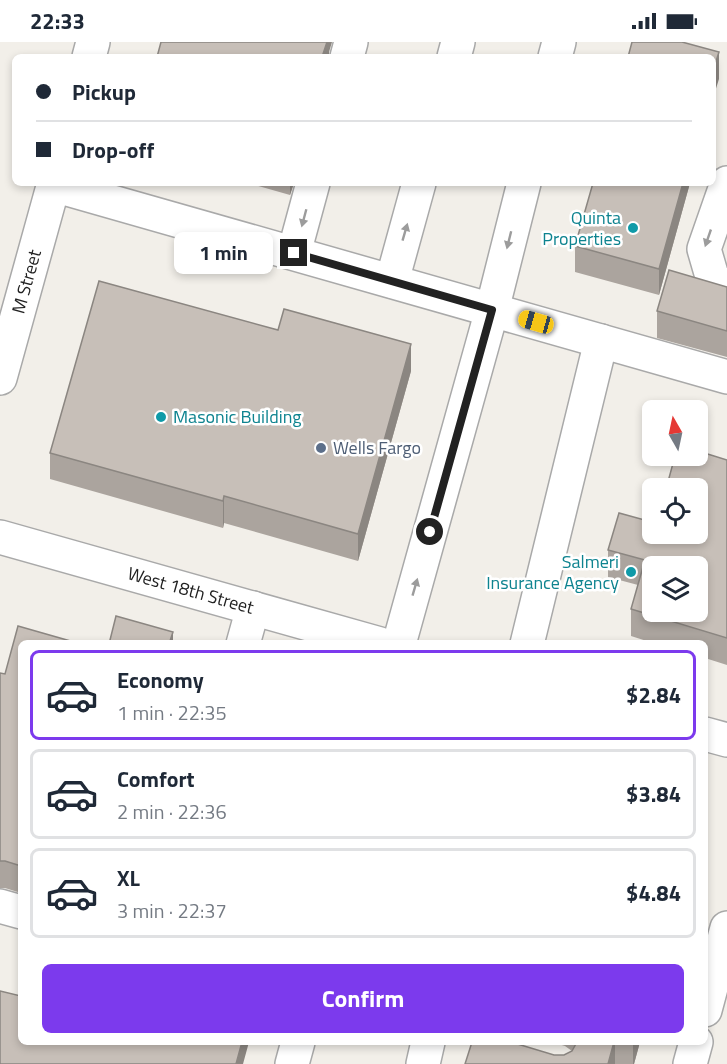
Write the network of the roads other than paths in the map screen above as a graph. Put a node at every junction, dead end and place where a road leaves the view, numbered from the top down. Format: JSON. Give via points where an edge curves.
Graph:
{"nodes":[{"id":1,"x":727,"y":183,"type":"edge"},
{"id":2,"x":53,"y":186,"type":"edge"},
{"id":3,"x":61,"y":186,"type":"edge"},
{"id":4,"x":312,"y":186,"type":"edge"},
{"id":5,"x":418,"y":186,"type":"edge"},
{"id":6,"x":523,"y":186,"type":"edge"},
{"id":7,"x":294,"y":253,"type":"junction"},
{"id":8,"x":392,"y":281,"type":"junction"},
{"id":9,"x":727,"y":286,"type":"edge"},
{"id":10,"x":492,"y":310,"type":"junction"},
{"id":11,"x":601,"y":341,"type":"junction"},
{"id":12,"x":727,"y":377,"type":"edge"},
{"id":13,"x":0,"y":378,"type":"edge"},
{"id":14,"x":0,"y":537,"type":"edge"},
{"id":15,"x":253,"y":608,"type":"junction"},
{"id":16,"x":244,"y":640,"type":"edge"},
{"id":17,"x":366,"y":640,"type":"edge"},
{"id":18,"x":400,"y":640,"type":"edge"},
{"id":19,"x":527,"y":640,"type":"edge"},
{"id":20,"x":708,"y":735,"type":"edge"},
{"id":21,"x":727,"y":740,"type":"edge"},
{"id":22,"x":0,"y":906,"type":"edge"},
{"id":23,"x":18,"y":911,"type":"edge"},
{"id":24,"x":727,"y":928,"type":"edge"},
{"id":25,"x":708,"y":999,"type":"edge"},
{"id":26,"x":297,"y":1045,"type":"edge"},
{"id":27,"x":427,"y":1045,"type":"edge"},
{"id":28,"x":695,"y":1045,"type":"edge"},
{"id":29,"x":292,"y":1064,"type":"edge"},
{"id":30,"x":423,"y":1064,"type":"edge"},
{"id":31,"x":690,"y":1064,"type":"edge"}],
"edges":[{"from":1,"to":9,"type":"street","one_way":true,"via":[[704,249],[713,280]]},
{"from":2,"to":13,"type":"street","name":"M Street"},
{"from":3,"to":7,"type":"street"},
{"from":4,"to":7,"type":"street","one_way":true},
{"from":8,"to":5,"type":"street","one_way":true},
{"from":6,"to":10,"type":"street","one_way":true},
{"from":7,"to":8,"type":"street"},
{"from":8,"to":10,"type":"street"},
{"from":10,"to":11,"type":"street"},
{"from":18,"to":10,"type":"street","one_way":true},
{"from":11,"to":12,"type":"street"},
{"from":11,"to":19,"type":"street"},
{"from":14,"to":15,"type":"street","name":"West 18th Street"},
{"from":15,"to":16,"type":"street"},
{"from":15,"to":17,"type":"street","name":"West 18th Street"},
{"from":20,"to":21,"type":"street"},
{"from":22,"to":23,"type":"street"},
{"from":24,"to":25,"type":"street"},
{"from":26,"to":29,"type":"street"},
{"from":27,"to":30,"type":"street"},
{"from":28,"to":31,"type":"street"}]}
